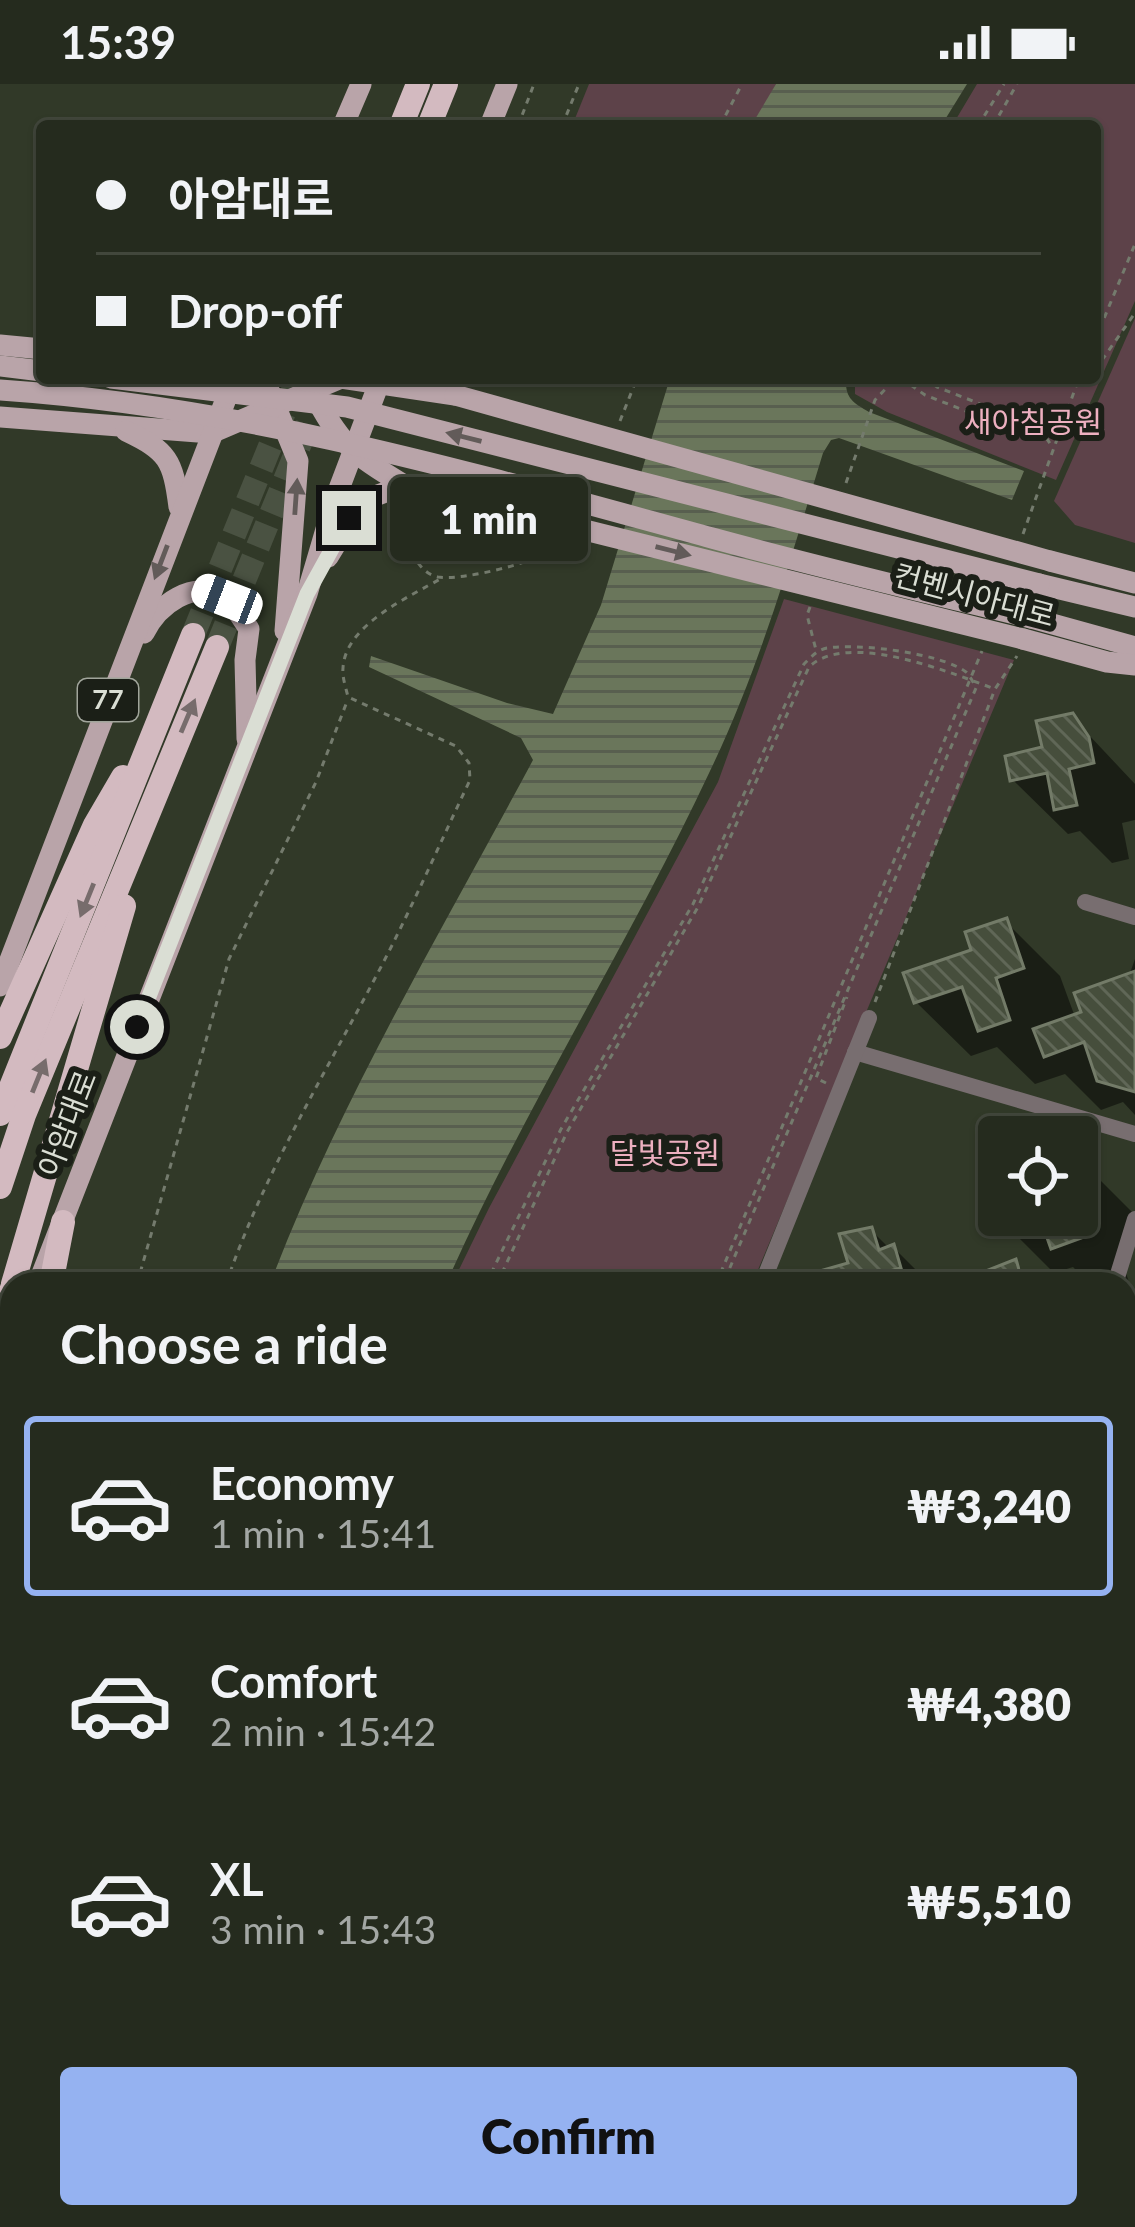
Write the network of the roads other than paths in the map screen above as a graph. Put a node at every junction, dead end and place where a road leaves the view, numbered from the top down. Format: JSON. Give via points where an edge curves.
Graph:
{"nodes":[{"id":1,"x":361,"y":84,"type":"edge"},
{"id":2,"x":418,"y":84,"type":"edge"},
{"id":3,"x":446,"y":84,"type":"edge"},
{"id":4,"x":507,"y":84,"type":"edge"},
{"id":5,"x":346,"y":120,"type":"edge"},
{"id":6,"x":403,"y":120,"type":"edge"},
{"id":7,"x":431,"y":120,"type":"edge"},
{"id":8,"x":492,"y":120,"type":"edge"},
{"id":9,"x":0,"y":345,"type":"edge"},
{"id":10,"x":36,"y":348,"type":"edge"},
{"id":11,"x":0,"y":366,"type":"edge"},
{"id":12,"x":36,"y":369,"type":"edge"},
{"id":13,"x":160,"y":384,"type":"edge"},
{"id":14,"x":232,"y":384,"type":"edge"},
{"id":15,"x":264,"y":384,"type":"edge"},
{"id":16,"x":269,"y":384,"type":"edge"},
{"id":17,"x":309,"y":384,"type":"edge"},
{"id":18,"x":379,"y":384,"type":"edge"},
{"id":19,"x":396,"y":384,"type":"edge"},
{"id":20,"x":439,"y":384,"type":"edge"},
{"id":21,"x":0,"y":390,"type":"edge"},
{"id":22,"x":455,"y":395,"type":"junction"},
{"id":23,"x":275,"y":406,"type":"junction"},
{"id":24,"x":0,"y":417,"type":"edge"},
{"id":25,"x":221,"y":422,"type":"junction"},
{"id":26,"x":115,"y":425,"type":"junction"},
{"id":27,"x":353,"y":454,"type":"junction"},
{"id":28,"x":404,"y":485,"type":"junction"},
{"id":29,"x":179,"y":514,"type":"junction"},
{"id":30,"x":800,"y":572,"type":"junction"},
{"id":31,"x":1135,"y":584,"type":"edge"},
{"id":32,"x":307,"y":594,"type":"junction"},
{"id":33,"x":1135,"y":607,"type":"edge"},
{"id":34,"x":193,"y":635,"type":"tunnel mouth"},
{"id":35,"x":1024,"y":637,"type":"junction"},
{"id":36,"x":218,"y":647,"type":"tunnel mouth"},
{"id":37,"x":1135,"y":647,"type":"edge"},
{"id":38,"x":283,"y":656,"type":"junction"},
{"id":39,"x":124,"y":657,"type":"junction"},
{"id":40,"x":1135,"y":667,"type":"edge"},
{"id":41,"x":164,"y":708,"type":"junction"},
{"id":42,"x":247,"y":746,"type":"junction"},
{"id":43,"x":169,"y":762,"type":"junction"},
{"id":44,"x":1085,"y":902,"type":"dead end"},
{"id":45,"x":1135,"y":917,"type":"edge"},
{"id":46,"x":0,"y":986,"type":"edge"},
{"id":47,"x":868,"y":1018,"type":"road end"},
{"id":48,"x":0,"y":1036,"type":"edge"},
{"id":49,"x":855,"y":1052,"type":"junction"},
{"id":50,"x":0,"y":1114,"type":"edge"},
{"id":51,"x":1135,"y":1134,"type":"edge"},
{"id":52,"x":0,"y":1186,"type":"edge"},
{"id":53,"x":1135,"y":1219,"type":"edge"},
{"id":54,"x":63,"y":1222,"type":"junction"},
{"id":55,"x":17,"y":1272,"type":"edge"},
{"id":56,"x":43,"y":1272,"type":"edge"},
{"id":57,"x":53,"y":1272,"type":"edge"},
{"id":58,"x":767,"y":1272,"type":"edge"},
{"id":59,"x":1119,"y":1272,"type":"edge"}],
"edges":[{"from":1,"to":5,"type":"main road"},
{"from":2,"to":6,"type":"highway"},
{"from":3,"to":7,"type":"highway"},
{"from":4,"to":8,"type":"main road"},
{"from":9,"to":10,"type":"main road"},
{"from":11,"to":12,"type":"main road"},
{"from":33,"to":13,"type":"main road","name":"컨벤시아대로","one_way":true,"bridge":true,"via":[[347,407]]},
{"from":14,"to":25,"type":"main road","number":"77"},
{"from":15,"to":25,"type":"main road"},
{"from":16,"to":23,"type":"main road"},
{"from":17,"to":23,"type":"main road"},
{"from":17,"to":27,"type":"main road"},
{"from":18,"to":27,"type":"main road","name":"아암대로"},
{"from":19,"to":22,"type":"main road"},
{"from":20,"to":22,"type":"main road"},
{"from":21,"to":25,"type":"main road","bridge":true,"via":[[152,405]]},
{"from":22,"to":31,"type":"main road","name":"컨벤시아대로","bridge":true},
{"from":23,"to":25,"type":"main road"},
{"from":38,"to":23,"type":"main road","one_way":true,"via":[[298,461]]},
{"from":24,"to":26,"type":"main road"},
{"from":25,"to":26,"type":"main road"},
{"from":25,"to":29,"type":"main road","number":"77"},
{"from":25,"to":30,"type":"main road","bridge":true,"via":[[291,428],[571,500]]},
{"from":26,"to":29,"type":"main road","via":[[168,458]]},
{"from":27,"to":28,"type":"main road"},
{"from":27,"to":32,"type":"main road","name":"아암대로"},
{"from":28,"to":30,"type":"main road","one_way":true,"bridge":true},
{"from":28,"to":32,"type":"main road","via":[[362,501]]},
{"from":29,"to":39,"type":"main road","number":"77","one_way":true},
{"from":30,"to":35,"type":"main road","name":"컨벤시아대로","bridge":true},
{"from":32,"to":38,"type":"main road","name":"아암대로"},
{"from":34,"to":41,"type":"highway"},
{"from":35,"to":37,"type":"main road","name":"컨벤시아대로"},
{"from":35,"to":40,"type":"main road","name":"컨벤시아대로"},
{"from":43,"to":36,"type":"highway","name":"아암대로","one_way":true},
{"from":38,"to":42,"type":"main road","name":"아암대로"},
{"from":39,"to":42,"type":"main road","via":[[173,599],[202,590],[227,599],[249,629]]},
{"from":39,"to":46,"type":"main road","number":"77"},
{"from":41,"to":48,"type":"highway","via":[[95,825]]},
{"from":41,"to":50,"type":"highway","one_way":true},
{"from":42,"to":54,"type":"main road","name":"아암대로"},
{"from":52,"to":43,"type":"highway","name":"아암대로","one_way":true},
{"from":43,"to":55,"type":"highway"},
{"from":44,"to":45,"type":"street"},
{"from":47,"to":49,"type":"street"},
{"from":49,"to":51,"type":"street"},
{"from":49,"to":58,"type":"street"},
{"from":53,"to":59,"type":"street"},
{"from":54,"to":56,"type":"main road","name":"아암대로"},
{"from":54,"to":57,"type":"highway"}]}
